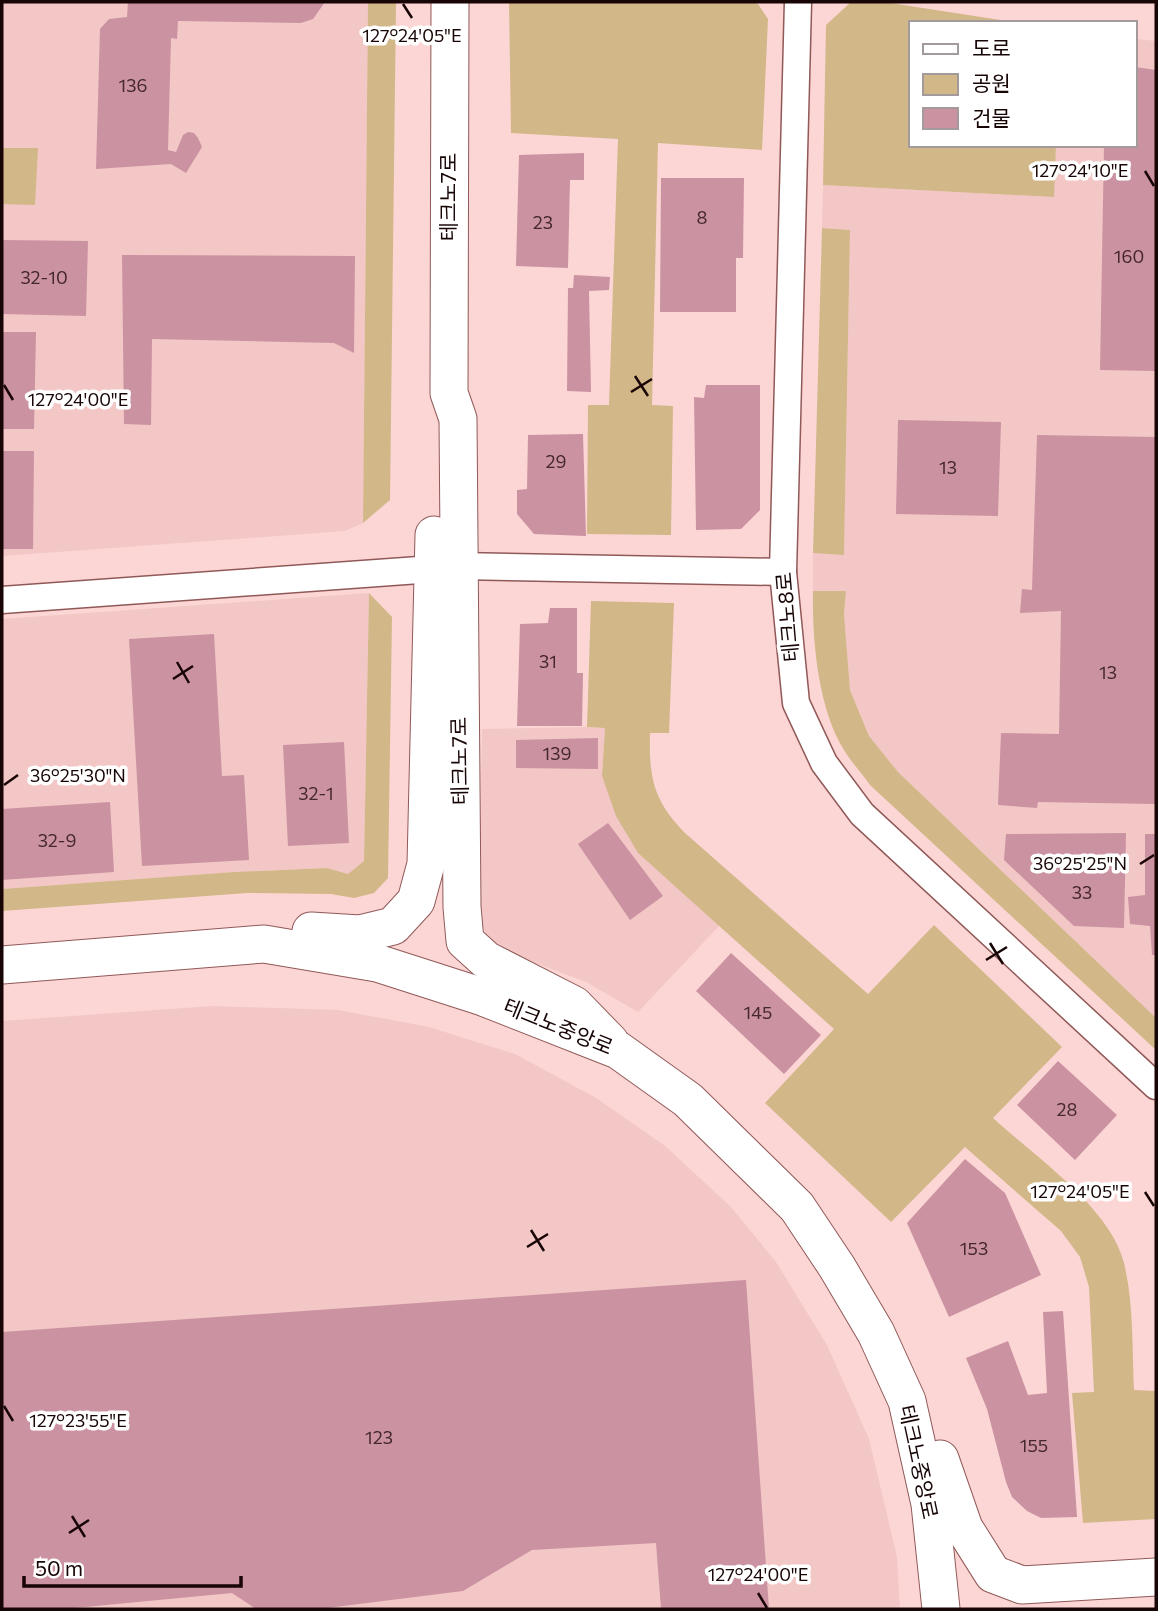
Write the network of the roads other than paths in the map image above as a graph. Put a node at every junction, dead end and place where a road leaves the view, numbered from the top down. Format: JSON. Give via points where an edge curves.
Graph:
{"nodes":[{"id":1,"x":450,"y":2,"type":"edge"},
{"id":2,"x":797,"y":2,"type":"edge"},
{"id":3,"x":445,"y":568,"type":"junction"},
{"id":4,"x":783,"y":572,"type":"junction"},
{"id":5,"x":2,"y":600,"type":"edge"},
{"id":6,"x":264,"y":944,"type":"junction"},
{"id":7,"x":2,"y":965,"type":"edge"},
{"id":8,"x":618,"y":1050,"type":"junction"},
{"id":9,"x":1156,"y":1086,"type":"edge"},
{"id":10,"x":906,"y":1401,"type":"junction"},
{"id":11,"x":1156,"y":1577,"type":"edge"},
{"id":12,"x":941,"y":1609,"type":"edge"}],
"edges":[{"from":1,"to":3,"type":"main road","name":"테크노7로","via":[[449,393],[458,419]]},
{"from":2,"to":4,"type":"street","name":"테크노8로"},
{"from":3,"to":4,"type":"street"},
{"from":3,"to":5,"type":"street"},
{"from":3,"to":6,"type":"main road","name":"테크노7로","via":[[426,864],[416,901],[393,926],[360,934],[315,930]]},
{"from":3,"to":8,"type":"main road","name":"테크노7로","via":[[465,940],[485,960],[574,1005]]},
{"from":4,"to":9,"type":"street","name":"테크노8로","via":[[796,703],[824,763],[862,814]]},
{"from":6,"to":7,"type":"main road","name":"테크노중앙로"},
{"from":6,"to":8,"type":"main road","name":"테크노중앙로","via":[[377,963]]},
{"from":8,"to":10,"type":"main road","name":"테크노중앙로","via":[[688,1100],[797,1208],[876,1333]]},
{"from":10,"to":11,"type":"main road","via":[[930,1431],[964,1528],[993,1574],[1022,1585]]},
{"from":10,"to":12,"type":"main road","name":"테크노중앙로","via":[[930,1504]]}]}
